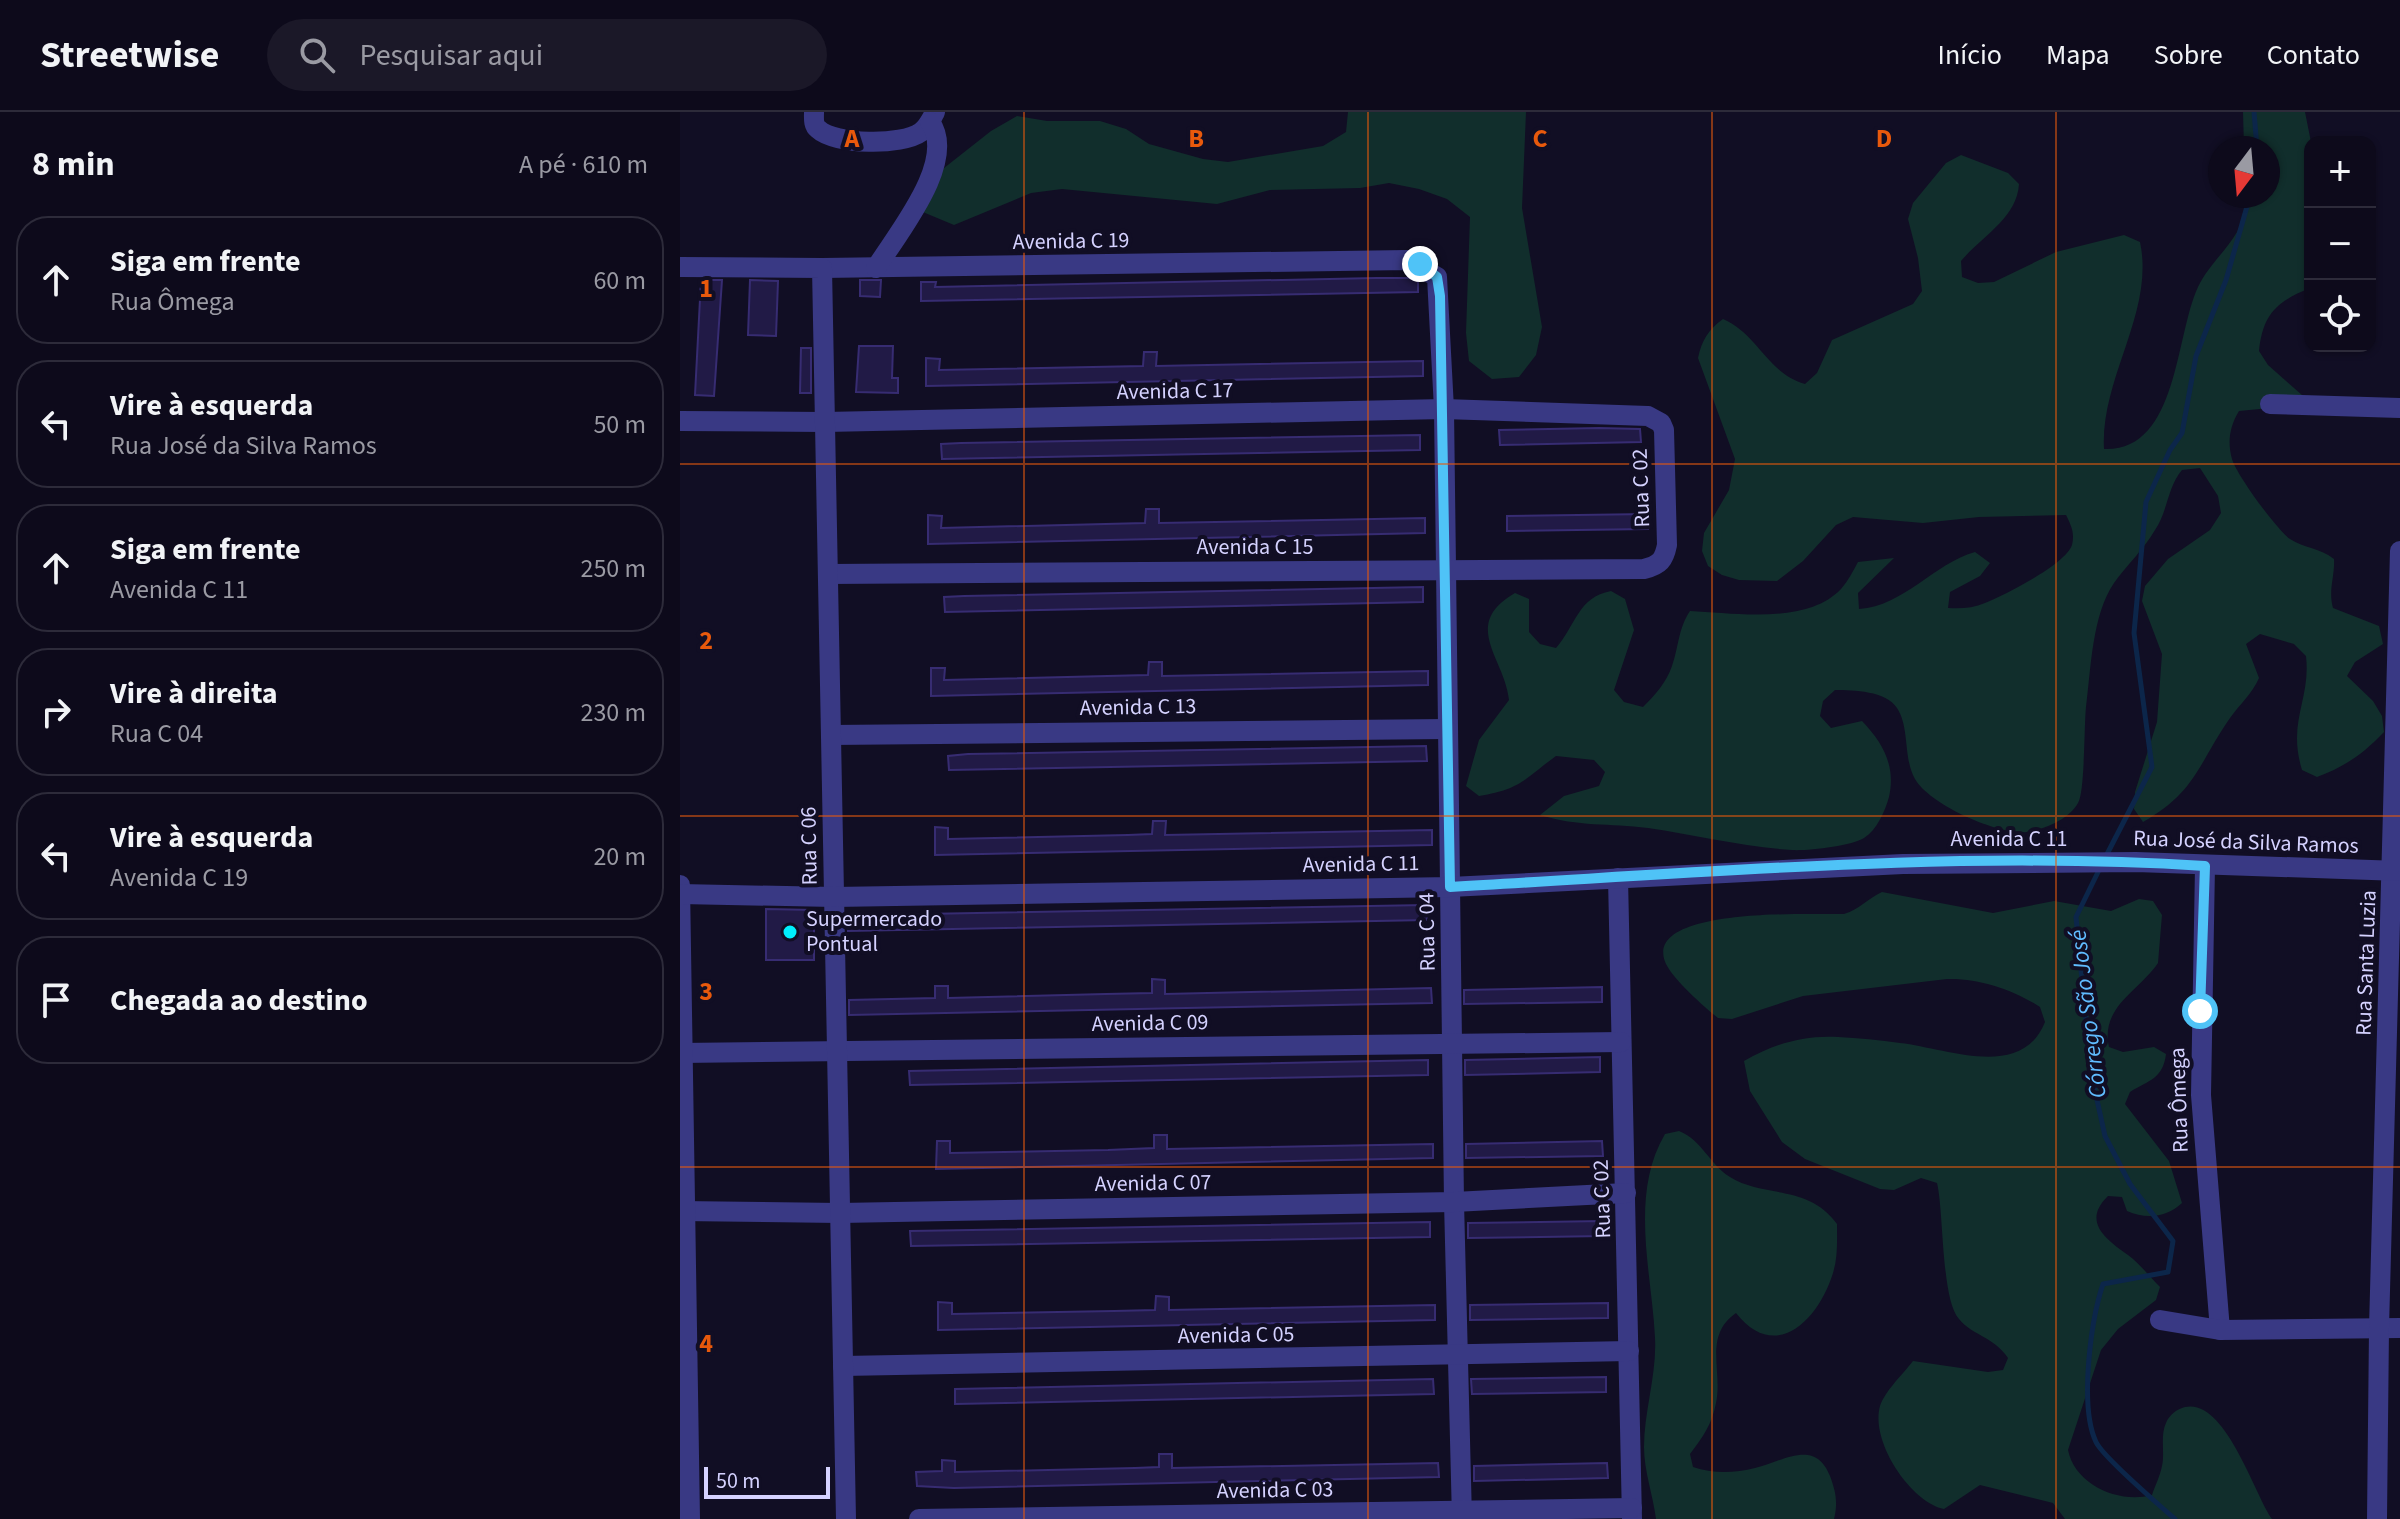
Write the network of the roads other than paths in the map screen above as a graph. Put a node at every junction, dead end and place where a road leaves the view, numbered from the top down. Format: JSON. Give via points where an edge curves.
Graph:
{"nodes":[{"id":1,"x":814,"y":114,"type":"edge"},
{"id":2,"x":932,"y":117,"type":"edge"},
{"id":3,"x":680,"y":267,"type":"edge"},
{"id":4,"x":822,"y":268,"type":"junction"},
{"id":5,"x":876,"y":268,"type":"junction"},
{"id":6,"x":1440,"y":296,"type":"joint"},
{"id":7,"x":2270,"y":404,"type":"dead end"},
{"id":8,"x":2400,"y":408,"type":"edge"},
{"id":9,"x":1444,"y":409,"type":"junction"},
{"id":10,"x":680,"y":421,"type":"edge"},
{"id":11,"x":825,"y":422,"type":"junction"},
{"id":12,"x":1664,"y":430,"type":"joint"},
{"id":13,"x":1667,"y":545,"type":"joint"},
{"id":14,"x":2400,"y":551,"type":"edge"},
{"id":15,"x":1445,"y":569,"type":"junction"},
{"id":16,"x":828,"y":574,"type":"junction"},
{"id":17,"x":1446,"y":729,"type":"junction"},
{"id":18,"x":831,"y":735,"type":"junction"},
{"id":19,"x":2091,"y":862,"type":"joint"},
{"id":20,"x":2205,"y":866,"type":"junction"},
{"id":21,"x":2396,"y":870,"type":"edge"},
{"id":22,"x":1618,"y":878,"type":"junction"},
{"id":23,"x":680,"y":885,"type":"edge"},
{"id":24,"x":1450,"y":887,"type":"junction"},
{"id":25,"x":680,"y":894,"type":"edge"},
{"id":26,"x":834,"y":897,"type":"junction"},
{"id":27,"x":1621,"y":1042,"type":"junction"},
{"id":28,"x":1453,"y":1044,"type":"junction"},
{"id":29,"x":837,"y":1051,"type":"junction"},
{"id":30,"x":681,"y":1053,"type":"edge"},
{"id":31,"x":1626,"y":1193,"type":"junction"},
{"id":32,"x":1454,"y":1202,"type":"junction"},
{"id":33,"x":683,"y":1211,"type":"edge"},
{"id":34,"x":840,"y":1213,"type":"junction"},
{"id":35,"x":2160,"y":1320,"type":"dead end"},
{"id":36,"x":2379,"y":1328,"type":"junction"},
{"id":37,"x":2400,"y":1328,"type":"edge"},
{"id":38,"x":2220,"y":1330,"type":"junction"},
{"id":39,"x":1629,"y":1351,"type":"junction"},
{"id":40,"x":1460,"y":1354,"type":"junction"},
{"id":41,"x":843,"y":1366,"type":"junction"},
{"id":42,"x":684,"y":1369,"type":"edge"},
{"id":43,"x":1632,"y":1514,"type":"edge"},
{"id":44,"x":1462,"y":1515,"type":"edge"},
{"id":45,"x":690,"y":1519,"type":"edge"},
{"id":46,"x":846,"y":1519,"type":"edge"},
{"id":47,"x":919,"y":1519,"type":"edge"},
{"id":48,"x":2377,"y":1519,"type":"edge"}],
"edges":[{"from":1,"to":2,"type":"street","via":[[820,131],[849,140],[905,140],[920,133]]},
{"from":2,"to":5,"type":"street","via":[[939,139],[933,170]]},
{"from":3,"to":4,"type":"street","name":"Avenida C 19"},
{"from":4,"to":5,"type":"street","name":"Avenida C 19"},
{"from":4,"to":11,"type":"street","name":"Rua C 06"},
{"from":5,"to":6,"type":"street","name":"Avenida C 19","via":[[1408,260],[1437,277]]},
{"from":6,"to":9,"type":"street","name":"Rua C 04"},
{"from":7,"to":8,"type":"street"},
{"from":9,"to":11,"type":"street","name":"Avenida C 17"},
{"from":9,"to":12,"type":"street","name":"Avenida C 17","via":[[1638,415],[1655,419]]},
{"from":9,"to":15,"type":"street","name":"Rua C 04"},
{"from":10,"to":11,"type":"street","name":"Avenida C 17"},
{"from":11,"to":16,"type":"street","name":"Rua C 06"},
{"from":12,"to":13,"type":"street","name":"Rua C 02"},
{"from":13,"to":15,"type":"street","name":"Avenida C 15","via":[[1665,558],[1644,569]]},
{"from":14,"to":21,"type":"street","name":"Rua Santa Luzia"},
{"from":15,"to":16,"type":"street","name":"Avenida C 15"},
{"from":15,"to":17,"type":"street","name":"Rua C 04"},
{"from":16,"to":18,"type":"street","name":"Rua C 06"},
{"from":17,"to":18,"type":"street","name":"Avenida C 13"},
{"from":17,"to":24,"type":"street","name":"Rua C 04"},
{"from":18,"to":26,"type":"street","name":"Rua C 06"},
{"from":19,"to":20,"type":"street","name":"Rua José da Silva Ramos"},
{"from":19,"to":22,"type":"street","name":"Avenida C 11","via":[[1903,864]]},
{"from":20,"to":21,"type":"street","name":"Rua José da Silva Ramos"},
{"from":20,"to":38,"type":"street","name":"Rua Ômega","via":[[2201,1095]]},
{"from":21,"to":36,"type":"street","name":"Rua Santa Luzia"},
{"from":22,"to":24,"type":"street","name":"Avenida C 11"},
{"from":22,"to":27,"type":"street","name":"Rua C 02"},
{"from":23,"to":25,"type":"street"},
{"from":24,"to":26,"type":"street","name":"Avenida C 11"},
{"from":24,"to":28,"type":"street","name":"Rua C 04"},
{"from":25,"to":26,"type":"street","name":"Avenida C 11"},
{"from":25,"to":30,"type":"street"},
{"from":26,"to":29,"type":"street","name":"Rua C 06"},
{"from":27,"to":28,"type":"street","name":"Avenida C 09"},
{"from":27,"to":31,"type":"street","name":"Rua C 02"},
{"from":28,"to":29,"type":"street","name":"Avenida C 09"},
{"from":28,"to":32,"type":"street","name":"Rua C 04"},
{"from":29,"to":30,"type":"street","name":"Avenida C 09"},
{"from":29,"to":34,"type":"street","name":"Rua C 06"},
{"from":30,"to":33,"type":"street"},
{"from":31,"to":32,"type":"street","name":"Avenida C 07"},
{"from":31,"to":39,"type":"street","name":"Rua C 02"},
{"from":32,"to":34,"type":"street","name":"Avenida C 07"},
{"from":32,"to":40,"type":"street","name":"Rua C 04"},
{"from":33,"to":34,"type":"street","name":"Avenida C 07"},
{"from":33,"to":42,"type":"street"},
{"from":34,"to":41,"type":"street","name":"Rua C 06"},
{"from":35,"to":38,"type":"street"},
{"from":36,"to":37,"type":"street"},
{"from":36,"to":38,"type":"street"},
{"from":36,"to":48,"type":"street","name":"Rua Santa Luzia"},
{"from":39,"to":40,"type":"street","name":"Avenida C 05"},
{"from":39,"to":43,"type":"street","name":"Rua C 02"},
{"from":40,"to":41,"type":"street","name":"Avenida C 05"},
{"from":40,"to":44,"type":"street","name":"Rua C 04"},
{"from":41,"to":46,"type":"street","name":"Rua C 06"},
{"from":42,"to":45,"type":"street"},
{"from":43,"to":44,"type":"street","name":"Avenida C 03"},
{"from":44,"to":47,"type":"street","name":"Avenida C 03"}]}
